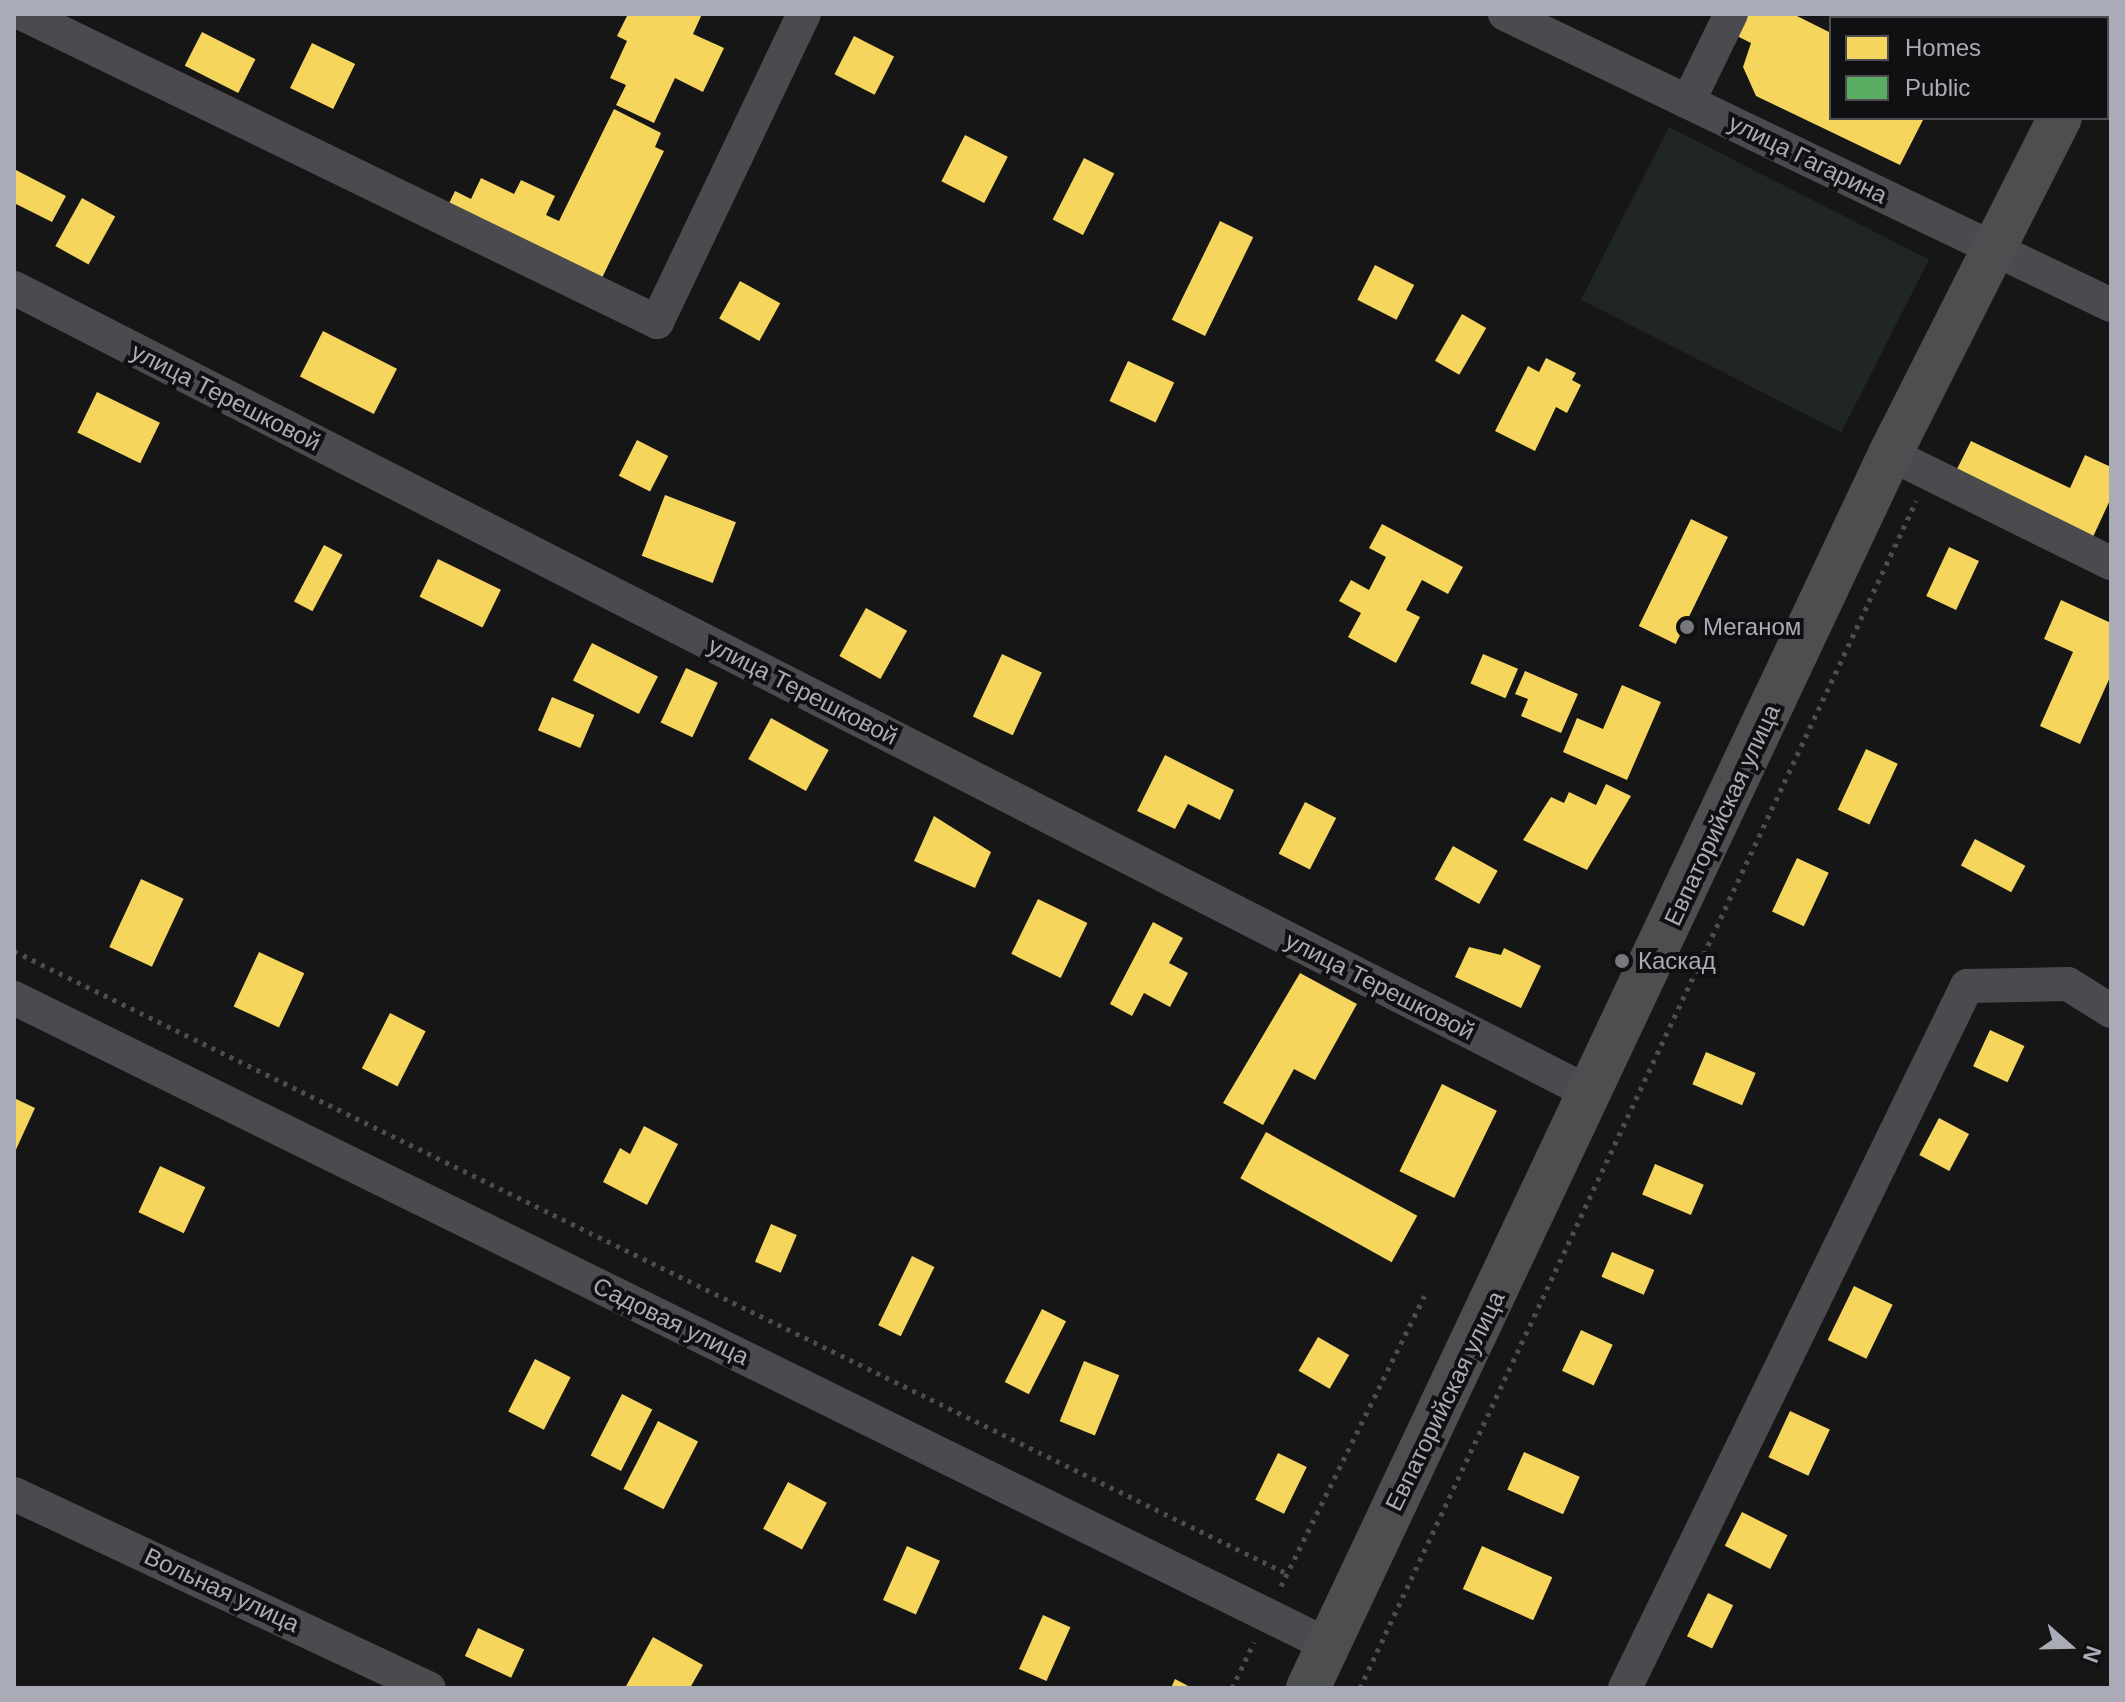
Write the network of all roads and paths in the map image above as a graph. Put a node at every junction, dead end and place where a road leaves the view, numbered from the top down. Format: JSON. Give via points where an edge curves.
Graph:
{"nodes":[{"id":1,"x":23,"y":14,"type":"edge"},
{"id":2,"x":804,"y":14,"type":"edge"},
{"id":3,"x":1505,"y":14,"type":"edge"},
{"id":4,"x":1731,"y":14,"type":"edge"},
{"id":5,"x":1688,"y":102,"type":"junction"},
{"id":6,"x":2059,"y":120,"type":"edge"},
{"id":7,"x":1996,"y":249,"type":"junction"},
{"id":8,"x":14,"y":288,"type":"edge"},
{"id":9,"x":2111,"y":305,"type":"edge"},
{"id":10,"x":1890,"y":454,"type":"junction"},
{"id":11,"x":1928,"y":473,"type":"junction"},
{"id":12,"x":2111,"y":563,"type":"edge"},
{"id":13,"x":14,"y":951,"type":"edge"},
{"id":14,"x":14,"y":998,"type":"edge"},
{"id":15,"x":2111,"y":1011,"type":"edge"},
{"id":16,"x":1592,"y":1094,"type":"junction"},
{"id":17,"x":1426,"y":1293,"type":"dead end"},
{"id":18,"x":14,"y":1494,"type":"edge"},
{"id":19,"x":1286,"y":1573,"type":"junction"},
{"id":20,"x":1267,"y":1614,"type":"junction"},
{"id":21,"x":1328,"y":1645,"type":"junction"},
{"id":22,"x":429,"y":1688,"type":"edge"},
{"id":23,"x":1232,"y":1688,"type":"edge"},
{"id":24,"x":1308,"y":1688,"type":"edge"},
{"id":25,"x":1360,"y":1688,"type":"edge"},
{"id":26,"x":1625,"y":1688,"type":"edge"}],
"edges":[{"from":1,"to":2,"type":"street","via":[[657,322]]},
{"from":3,"to":5,"type":"street","name":"улица Гагарина"},
{"from":4,"to":5,"type":"street"},
{"from":5,"to":7,"type":"street","name":"улица Гагарина"},
{"from":6,"to":7,"type":"main road","name":"Евпаторийская улица"},
{"from":7,"to":9,"type":"street","name":"улица Гагарина"},
{"from":7,"to":10,"type":"main road","name":"Евпаторийская улица"},
{"from":8,"to":16,"type":"street","name":"улица Терешковой"},
{"from":10,"to":11,"type":"street"},
{"from":10,"to":16,"type":"main road","name":"Евпаторийская улица"},
{"from":11,"to":12,"type":"street"},
{"from":11,"to":25,"type":"path"},
{"from":13,"to":19,"type":"path"},
{"from":14,"to":20,"type":"street","name":"Садовая улица"},
{"from":15,"to":26,"type":"street","via":[[2068,984],[1967,986]]},
{"from":16,"to":21,"type":"main road","name":"Евпаторийская улица"},
{"from":17,"to":19,"type":"path"},
{"from":18,"to":22,"type":"street","name":"Вольная улица"},
{"from":19,"to":20,"type":"path"},
{"from":20,"to":21,"type":"street","name":"Садовая улица"},
{"from":20,"to":23,"type":"path"},
{"from":21,"to":24,"type":"main road","name":"Евпаторийская улица"}]}
